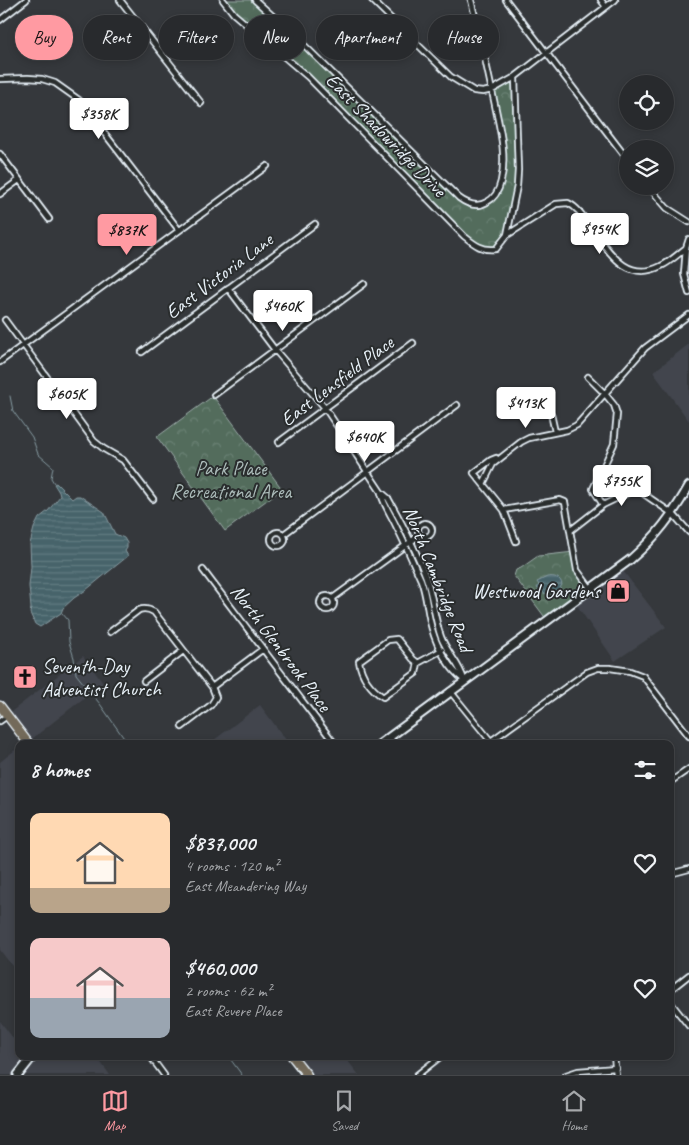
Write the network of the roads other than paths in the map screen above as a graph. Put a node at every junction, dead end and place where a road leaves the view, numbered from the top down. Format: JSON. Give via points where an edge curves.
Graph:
{"nodes":[{"id":1,"x":26,"y":0,"type":"edge"},
{"id":2,"x":120,"y":0,"type":"edge"},
{"id":3,"x":223,"y":0,"type":"edge"},
{"id":4,"x":255,"y":0,"type":"edge"},
{"id":5,"x":372,"y":0,"type":"edge"},
{"id":6,"x":471,"y":0,"type":"edge"},
{"id":7,"x":506,"y":0,"type":"edge"},
{"id":8,"x":601,"y":0,"type":"edge"},
{"id":9,"x":615,"y":0,"type":"edge"},
{"id":10,"x":606,"y":7,"type":"junction"},
{"id":11,"x":0,"y":20,"type":"edge"},
{"id":12,"x":546,"y":54,"type":"junction"},
{"id":13,"x":515,"y":77,"type":"junction"},
{"id":14,"x":0,"y":79,"type":"edge"},
{"id":15,"x":492,"y":90,"type":"junction"},
{"id":16,"x":201,"y":103,"type":"dead end"},
{"id":17,"x":619,"y":148,"type":"edge"},
{"id":18,"x":0,"y":154,"type":"edge"},
{"id":19,"x":266,"y":166,"type":"dead end"},
{"id":20,"x":19,"y":180,"type":"junction"},
{"id":21,"x":0,"y":194,"type":"edge"},
{"id":22,"x":656,"y":195,"type":"edge"},
{"id":23,"x":49,"y":219,"type":"dead end"},
{"id":24,"x":689,"y":222,"type":"edge"},
{"id":25,"x":315,"y":224,"type":"dead end"},
{"id":26,"x":179,"y":230,"type":"junction"},
{"id":27,"x":507,"y":235,"type":"junction"},
{"id":28,"x":689,"y":239,"type":"edge"},
{"id":29,"x":686,"y":248,"type":"junction"},
{"id":30,"x":364,"y":284,"type":"dead end"},
{"id":31,"x":228,"y":288,"type":"junction"},
{"id":32,"x":689,"y":293,"type":"edge"},
{"id":33,"x":689,"y":315,"type":"edge"},
{"id":34,"x":5,"y":320,"type":"dead end"},
{"id":35,"x":413,"y":343,"type":"dead end"},
{"id":36,"x":23,"y":344,"type":"junction"},
{"id":37,"x":275,"y":350,"type":"junction"},
{"id":38,"x":142,"y":352,"type":"dead end"},
{"id":39,"x":0,"y":362,"type":"edge"},
{"id":40,"x":588,"y":377,"type":"dead end"},
{"id":41,"x":605,"y":394,"type":"junction"},
{"id":42,"x":214,"y":395,"type":"dead end"},
{"id":43,"x":539,"y":400,"type":"dead end"},
{"id":44,"x":457,"y":405,"type":"dead end"},
{"id":45,"x":325,"y":408,"type":"junction"},
{"id":46,"x":555,"y":432,"type":"junction"},
{"id":47,"x":279,"y":442,"type":"dead end"},
{"id":48,"x":498,"y":458,"type":"junction"},
{"id":49,"x":368,"y":472,"type":"junction"},
{"id":50,"x":483,"y":484,"type":"junction"},
{"id":51,"x":689,"y":486,"type":"edge"},
{"id":52,"x":153,"y":499,"type":"dead end"},
{"id":53,"x":603,"y":505,"type":"junction"},
{"id":54,"x":504,"y":510,"type":"junction"},
{"id":55,"x":674,"y":514,"type":"junction"},
{"id":56,"x":571,"y":530,"type":"junction"},
{"id":57,"x":689,"y":532,"type":"edge"},
{"id":58,"x":284,"y":534,"type":"dead end"},
{"id":59,"x":420,"y":535,"type":"dead end"},
{"id":60,"x":516,"y":541,"type":"dead end"},
{"id":61,"x":408,"y":544,"type":"junction"},
{"id":62,"x":203,"y":570,"type":"dead end"},
{"id":63,"x":591,"y":589,"type":"junction"},
{"id":64,"x":333,"y":598,"type":"dead end"},
{"id":65,"x":110,"y":632,"type":"dead end"},
{"id":66,"x":263,"y":649,"type":"junction"},
{"id":67,"x":443,"y":649,"type":"junction"},
{"id":68,"x":183,"y":651,"type":"junction"},
{"id":69,"x":418,"y":663,"type":"junction"},
{"id":70,"x":144,"y":680,"type":"dead end"},
{"id":71,"x":464,"y":680,"type":"junction"},
{"id":72,"x":212,"y":688,"type":"junction"},
{"id":73,"x":450,"y":690,"type":"junction"},
{"id":74,"x":0,"y":706,"type":"edge"},
{"id":75,"x":8,"y":716,"type":"junction"},
{"id":76,"x":0,"y":721,"type":"edge"},
{"id":77,"x":182,"y":727,"type":"dead end"},
{"id":78,"x":689,"y":736,"type":"edge"},
{"id":79,"x":389,"y":737,"type":"junction"},
{"id":80,"x":26,"y":740,"type":"edge"},
{"id":81,"x":332,"y":740,"type":"edge"},
{"id":82,"x":385,"y":740,"type":"edge"},
{"id":83,"x":392,"y":740,"type":"edge"},
{"id":84,"x":490,"y":740,"type":"edge"},
{"id":85,"x":495,"y":740,"type":"edge"},
{"id":86,"x":689,"y":769,"type":"edge"},
{"id":87,"x":674,"y":779,"type":"edge"},
{"id":88,"x":689,"y":869,"type":"edge"},
{"id":89,"x":674,"y":873,"type":"edge"},
{"id":90,"x":689,"y":975,"type":"edge"},
{"id":91,"x":674,"y":987,"type":"edge"},
{"id":92,"x":674,"y":1007,"type":"edge"},
{"id":93,"x":689,"y":1026,"type":"edge"},
{"id":94,"x":30,"y":1060,"type":"edge"},
{"id":95,"x":153,"y":1060,"type":"edge"},
{"id":96,"x":295,"y":1060,"type":"edge"},
{"id":97,"x":436,"y":1060,"type":"edge"},
{"id":98,"x":615,"y":1060,"type":"edge"},
{"id":99,"x":616,"y":1068,"type":"junction"},
{"id":100,"x":18,"y":1075,"type":"edge"},
{"id":101,"x":164,"y":1075,"type":"edge"},
{"id":102,"x":307,"y":1075,"type":"edge"},
{"id":103,"x":417,"y":1075,"type":"edge"},
{"id":104,"x":566,"y":1075,"type":"edge"},
{"id":105,"x":616,"y":1075,"type":"edge"}],
"edges":[{"from":1,"to":11,"type":"street"},
{"from":2,"to":16,"type":"street"},
{"from":3,"to":27,"type":"street","name":"East Shadowridge Drive","via":[[234,14],[308,77],[472,243],[487,250],[496,249]]},
{"from":4,"to":15,"type":"street","via":[[298,38],[458,198],[468,204],[484,204],[492,199],[501,182],[503,145]]},
{"from":5,"to":15,"type":"street","via":[[451,77],[474,91]]},
{"from":6,"to":15,"type":"street"},
{"from":7,"to":12,"type":"street"},
{"from":8,"to":10,"type":"street"},
{"from":9,"to":10,"type":"street"},
{"from":10,"to":12,"type":"street"},
{"from":12,"to":13,"type":"street"},
{"from":12,"to":17,"type":"street"},
{"from":13,"to":15,"type":"street"},
{"from":13,"to":27,"type":"street","via":[[518,170]]},
{"from":14,"to":26,"type":"street","via":[[42,79],[55,83],[79,100]]},
{"from":18,"to":20,"type":"street"},
{"from":19,"to":26,"type":"street"},
{"from":20,"to":21,"type":"street"},
{"from":20,"to":23,"type":"street"},
{"from":22,"to":24,"type":"street","via":[[667,208]]},
{"from":25,"to":31,"type":"street","name":"East Victoria Lane"},
{"from":26,"to":36,"type":"street"},
{"from":27,"to":29,"type":"street","via":[[562,202],[578,209],[614,256],[629,270],[639,272],[662,266]]},
{"from":28,"to":29,"type":"street"},
{"from":29,"to":32,"type":"street","via":[[684,274]]},
{"from":30,"to":37,"type":"street"},
{"from":31,"to":37,"type":"street","name":"North Cambridge Road"},
{"from":31,"to":38,"type":"street","name":"East Victoria Lane"},
{"from":33,"to":41,"type":"street","via":[[645,348]]},
{"from":34,"to":36,"type":"street"},
{"from":35,"to":45,"type":"street","name":"East Lensfield Place"},
{"from":36,"to":39,"type":"street"},
{"from":36,"to":52,"type":"street","via":[[94,441],[123,460]]},
{"from":37,"to":42,"type":"street"},
{"from":37,"to":45,"type":"street","name":"North Cambridge Road"},
{"from":40,"to":41,"type":"street"},
{"from":41,"to":46,"type":"street","via":[[577,425]]},
{"from":41,"to":53,"type":"street","via":[[617,414],[614,444],[593,489]]},
{"from":43,"to":46,"type":"street","via":[[551,414]]},
{"from":44,"to":49,"type":"street"},
{"from":45,"to":47,"type":"street","name":"East Lensfield Place"},
{"from":45,"to":49,"type":"street","name":"North Cambridge Road"},
{"from":46,"to":48,"type":"street","via":[[529,438]]},
{"from":48,"to":50,"type":"street"},
{"from":48,"to":50,"type":"street","via":[[474,472]]},
{"from":49,"to":58,"type":"street"},
{"from":49,"to":61,"type":"street","name":"North Cambridge Road","via":[[388,498]]},
{"from":50,"to":54,"type":"street"},
{"from":51,"to":55,"type":"main road"},
{"from":53,"to":55,"type":"street","via":[[638,490]]},
{"from":53,"to":56,"type":"street"},
{"from":54,"to":56,"type":"street","via":[[563,501]]},
{"from":54,"to":60,"type":"street"},
{"from":55,"to":57,"type":"street"},
{"from":55,"to":63,"type":"main road","via":[[640,550]]},
{"from":56,"to":63,"type":"street","via":[[577,570]]},
{"from":59,"to":61,"type":"street"},
{"from":61,"to":64,"type":"street"},
{"from":61,"to":67,"type":"street","name":"North Cambridge Road","via":[[426,577]]},
{"from":62,"to":66,"type":"street","name":"North Glenbrook Place"},
{"from":63,"to":71,"type":"main road"},
{"from":65,"to":68,"type":"street","via":[[139,610],[146,609],[154,612]]},
{"from":66,"to":72,"type":"street"},
{"from":66,"to":81,"type":"street","name":"North Glenbrook Place"},
{"from":67,"to":69,"type":"street"},
{"from":67,"to":71,"type":"street","name":"North Cambridge Road","via":[[462,672]]},
{"from":68,"to":70,"type":"street"},
{"from":68,"to":72,"type":"street"},
{"from":69,"to":69,"type":"street","via":[[416,673],[383,698],[360,671],[359,661],[388,640],[397,639]]},
{"from":71,"to":73,"type":"main road"},
{"from":72,"to":77,"type":"street","via":[[216,697],[211,705]]},
{"from":73,"to":79,"type":"main road"},
{"from":73,"to":84,"type":"street"},
{"from":74,"to":75,"type":"main road"},
{"from":75,"to":76,"type":"street"},
{"from":75,"to":80,"type":"main road"},
{"from":78,"to":85,"type":"street","via":[[643,676],[630,671],[598,668],[587,672]]},
{"from":79,"to":82,"type":"main road"},
{"from":79,"to":83,"type":"street"},
{"from":86,"to":87,"type":"street"},
{"from":88,"to":89,"type":"street"},
{"from":90,"to":91,"type":"street"},
{"from":92,"to":93,"type":"street"},
{"from":94,"to":100,"type":"main road"},
{"from":95,"to":101,"type":"street"},
{"from":96,"to":102,"type":"main road"},
{"from":97,"to":103,"type":"street"},
{"from":98,"to":99,"type":"street"},
{"from":99,"to":104,"type":"street"},
{"from":99,"to":105,"type":"street"}]}
